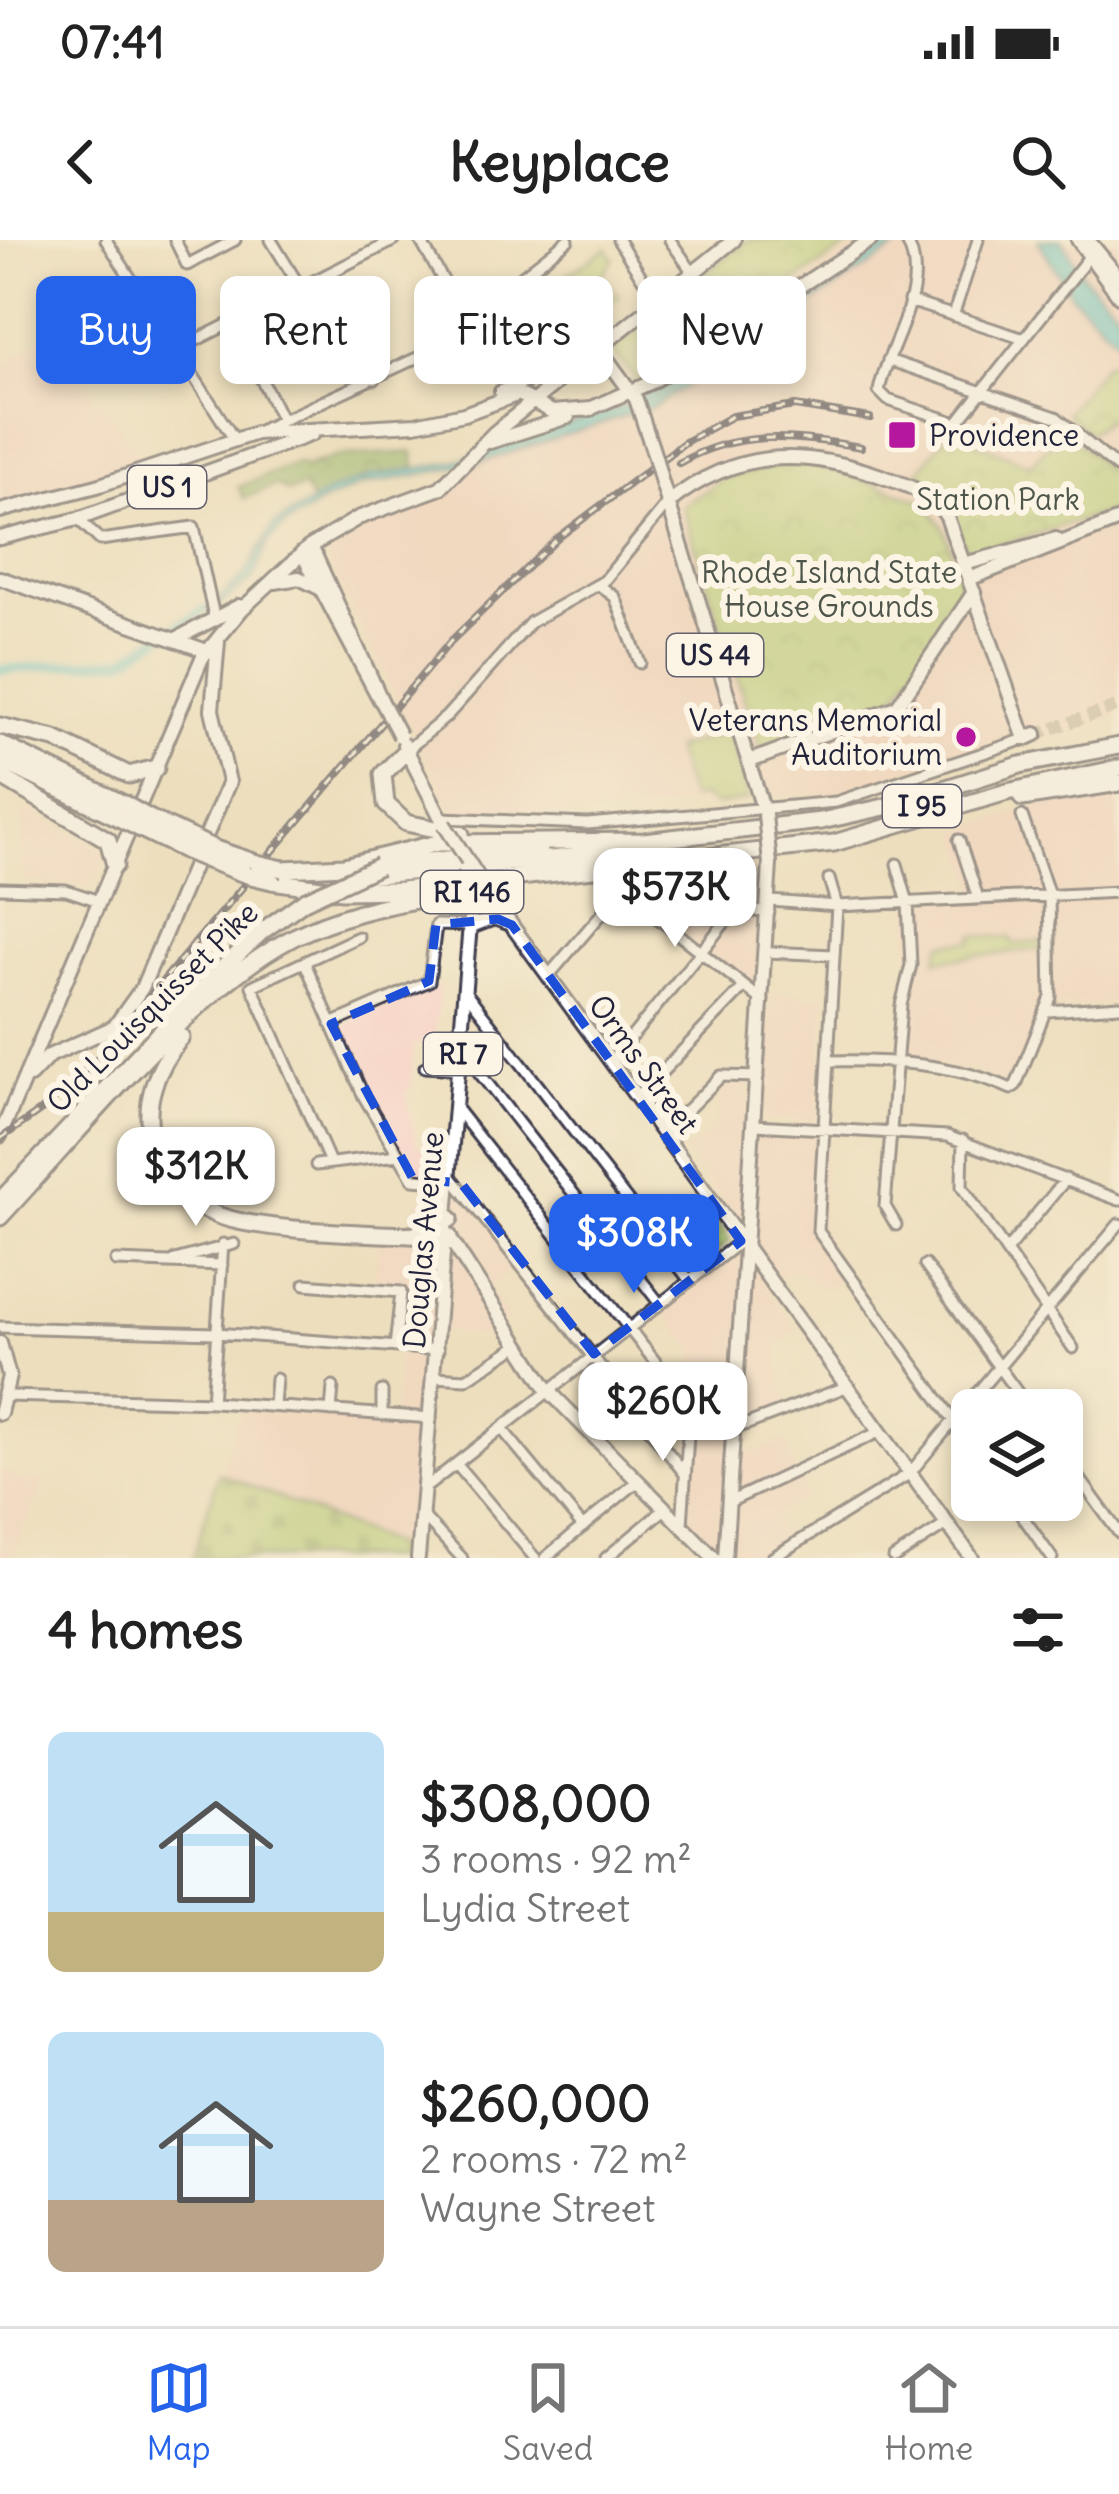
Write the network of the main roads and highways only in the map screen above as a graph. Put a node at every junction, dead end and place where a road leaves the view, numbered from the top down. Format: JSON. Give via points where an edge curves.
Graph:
{"nodes":[{"id":1,"x":734,"y":240,"type":"edge"},
{"id":2,"x":871,"y":240,"type":"edge"},
{"id":3,"x":1078,"y":240,"type":"edge"},
{"id":4,"x":1090,"y":251,"type":"edge"},
{"id":5,"x":1119,"y":278,"type":"edge"},
{"id":6,"x":1119,"y":296,"type":"edge"},
{"id":7,"x":613,"y":336,"type":"edge"},
{"id":8,"x":613,"y":368,"type":"edge"},
{"id":9,"x":523,"y":384,"type":"edge"},
{"id":10,"x":557,"y":384,"type":"edge"},
{"id":11,"x":637,"y":401,"type":"junction"},
{"id":12,"x":537,"y":402,"type":"junction"},
{"id":13,"x":591,"y":409,"type":"junction"},
{"id":14,"x":446,"y":416,"type":"junction"},
{"id":15,"x":331,"y":429,"type":"junction"},
{"id":16,"x":234,"y":439,"type":"junction"},
{"id":17,"x":483,"y":444,"type":"junction"},
{"id":18,"x":225,"y":465,"type":"junction"},
{"id":19,"x":98,"y":486,"type":"junction"},
{"id":20,"x":668,"y":503,"type":"junction"},
{"id":21,"x":3,"y":510,"type":"edge"},
{"id":22,"x":101,"y":510,"type":"junction"},
{"id":23,"x":1119,"y":520,"type":"edge"},
{"id":24,"x":1075,"y":535,"type":"junction"},
{"id":25,"x":6,"y":536,"type":"edge"},
{"id":26,"x":306,"y":550,"type":"junction"},
{"id":27,"x":964,"y":564,"type":"junction"},
{"id":28,"x":0,"y":578,"type":"edge"},
{"id":29,"x":268,"y":585,"type":"junction"},
{"id":30,"x":971,"y":586,"type":"junction"},
{"id":31,"x":321,"y":592,"type":"junction"},
{"id":32,"x":250,"y":601,"type":"junction"},
{"id":33,"x":163,"y":635,"type":"junction"},
{"id":34,"x":214,"y":649,"type":"junction"},
{"id":35,"x":188,"y":688,"type":"junction"},
{"id":36,"x":382,"y":702,"type":"junction"},
{"id":37,"x":175,"y":721,"type":"junction"},
{"id":38,"x":214,"y":725,"type":"junction"},
{"id":39,"x":0,"y":726,"type":"edge"},
{"id":40,"x":1030,"y":736,"type":"road end"},
{"id":41,"x":0,"y":743,"type":"edge"},
{"id":42,"x":403,"y":743,"type":"junction"},
{"id":43,"x":1119,"y":747,"type":"edge"},
{"id":44,"x":0,"y":760,"type":"edge"},
{"id":45,"x":750,"y":761,"type":"junction"},
{"id":46,"x":156,"y":768,"type":"junction"},
{"id":47,"x":1119,"y":768,"type":"edge"},
{"id":48,"x":0,"y":776,"type":"edge"},
{"id":49,"x":1119,"y":783,"type":"edge"},
{"id":50,"x":123,"y":812,"type":"junction"},
{"id":51,"x":943,"y":814,"type":"junction"},
{"id":52,"x":505,"y":841,"type":"junction"},
{"id":53,"x":644,"y":841,"type":"junction"},
{"id":54,"x":458,"y":851,"type":"junction"},
{"id":55,"x":115,"y":865,"type":"junction"},
{"id":56,"x":606,"y":869,"type":"junction"},
{"id":57,"x":278,"y":875,"type":"junction"},
{"id":58,"x":493,"y":899,"type":"junction"},
{"id":59,"x":473,"y":922,"type":"junction"},
{"id":60,"x":512,"y":925,"type":"junction"},
{"id":61,"x":232,"y":978,"type":"junction"},
{"id":62,"x":48,"y":1022,"type":"junction"},
{"id":63,"x":64,"y":1049,"type":"junction"},
{"id":64,"x":17,"y":1097,"type":"junction"},
{"id":65,"x":0,"y":1136,"type":"edge"},
{"id":66,"x":0,"y":1201,"type":"edge"},
{"id":67,"x":0,"y":1217,"type":"edge"},
{"id":68,"x":450,"y":1219,"type":"junction"},
{"id":69,"x":402,"y":1234,"type":"junction"},
{"id":70,"x":448,"y":1237,"type":"junction"},
{"id":71,"x":744,"y":1242,"type":"junction"},
{"id":72,"x":0,"y":1343,"type":"edge"},
{"id":73,"x":0,"y":1413,"type":"edge"},
{"id":74,"x":708,"y":1556,"type":"edge"},
{"id":75,"x":418,"y":1558,"type":"edge"},
{"id":76,"x":725,"y":1558,"type":"edge"},
{"id":77,"x":972,"y":1558,"type":"edge"}],
"edges":[{"from":1,"to":7,"type":"main road"},
{"from":2,"to":11,"type":"main road"},
{"from":3,"to":4,"type":"main road"},
{"from":4,"to":5,"type":"main road"},
{"from":4,"to":6,"type":"main road"},
{"from":8,"to":11,"type":"main road"},
{"from":9,"to":14,"type":"main road","number":"US 1"},
{"from":10,"to":12,"type":"main road"},
{"from":11,"to":13,"type":"main road","number":"US 1"},
{"from":11,"to":20,"type":"main road","bridge":true},
{"from":12,"to":13,"type":"main road","number":"US 1","via":[[557,412]]},
{"from":12,"to":14,"type":"main road","number":"US 1","via":[[517,394]]},
{"from":12,"to":17,"type":"main road"},
{"from":13,"to":17,"type":"main road"},
{"from":14,"to":15,"type":"main road","number":"US 1"},
{"from":15,"to":16,"type":"main road","number":"US 1"},
{"from":15,"to":18,"type":"main road","number":"US 1"},
{"from":16,"to":18,"type":"main road"},
{"from":16,"to":19,"type":"main road","number":"US 1"},
{"from":17,"to":26,"type":"main road","via":[[432,493],[362,516]]},
{"from":18,"to":22,"type":"main road","number":"US 1"},
{"from":19,"to":21,"type":"main road","number":"US 1"},
{"from":19,"to":22,"type":"main road","via":[[111,496]]},
{"from":20,"to":27,"type":"main road","via":[[736,464],[788,454],[824,459],[929,496],[947,516]]},
{"from":20,"to":45,"type":"main road","number":"US 44"},
{"from":21,"to":25,"type":"main road"},
{"from":22,"to":25,"type":"main road","number":"US 1"},
{"from":23,"to":24,"type":"main road"},
{"from":24,"to":27,"type":"main road"},
{"from":24,"to":30,"type":"main road"},
{"from":26,"to":29,"type":"main road"},
{"from":26,"to":31,"type":"main road","name":"Orms Street","number":"RI 7"},
{"from":26,"to":36,"type":"main road","name":"Orms Street","number":"RI 7"},
{"from":27,"to":30,"type":"main road"},
{"from":28,"to":33,"type":"main road"},
{"from":29,"to":31,"type":"main road","via":[[303,579]]},
{"from":29,"to":32,"type":"main road"},
{"from":30,"to":40,"type":"main road"},
{"from":30,"to":45,"type":"main road","via":[[951,634],[895,710]]},
{"from":31,"to":36,"type":"main road","name":"Orms Street","number":"RI 7"},
{"from":32,"to":33,"type":"main road","via":[[191,635]]},
{"from":32,"to":34,"type":"main road"},
{"from":33,"to":34,"type":"main road"},
{"from":33,"to":35,"type":"main road","via":[[188,659]]},
{"from":34,"to":35,"type":"main road"},
{"from":34,"to":38,"type":"main road"},
{"from":35,"to":37,"type":"main road"},
{"from":36,"to":42,"type":"main road","name":"Orms Street","number":"RI 7","bridge":true},
{"from":37,"to":38,"type":"main road","via":[[196,704]]},
{"from":37,"to":46,"type":"main road"},
{"from":38,"to":63,"type":"main road","via":[[230,777],[138,997],[111,1029]]},
{"from":39,"to":46,"type":"highway","via":[[55,739],[129,775]]},
{"from":41,"to":50,"type":"highway","number":"I 95"},
{"from":42,"to":52,"type":"highway","via":[[382,778],[383,799],[397,818]]},
{"from":42,"to":54,"type":"main road","name":"Orms Street","number":"RI 7","bridge":true},
{"from":43,"to":53,"type":"highway","via":[[832,819]]},
{"from":43,"to":57,"type":"highway","number":"I 95","via":[[824,830],[406,877]]},
{"from":44,"to":50,"type":"highway","number":"I 95"},
{"from":45,"to":71,"type":"main road","number":"US 44","bridge":true,"via":[[770,864]]},
{"from":46,"to":55,"type":"main road"},
{"from":47,"to":51,"type":"highway","number":"I 95"},
{"from":48,"to":55,"type":"highway","via":[[108,840]]},
{"from":49,"to":51,"type":"highway"},
{"from":50,"to":57,"type":"highway","number":"I 95","bridge":true},
{"from":51,"to":56,"type":"highway","number":"I 95","via":[[834,843]]},
{"from":52,"to":53,"type":"highway"},
{"from":52,"to":57,"type":"highway","via":[[438,843]]},
{"from":53,"to":66,"type":"highway","name":"Old Louisquisset Pike","number":"RI 146","bridge":true,"via":[[379,866],[304,901],[207,983]]},
{"from":54,"to":58,"type":"main road","name":"Orms Street","number":"RI 7","bridge":true},
{"from":54,"to":59,"type":"main road","name":"Douglas Avenue","number":"RI 7","bridge":true},
{"from":55,"to":62,"type":"main road"},
{"from":56,"to":57,"type":"highway","number":"I 95","via":[[377,892]]},
{"from":56,"to":61,"type":"highway","name":"Old Louisquisset Pike","number":"RI 146","via":[[367,910],[293,938]]},
{"from":58,"to":59,"type":"main road"},
{"from":58,"to":60,"type":"main road","name":"Orms Street"},
{"from":59,"to":60,"type":"main road"},
{"from":59,"to":68,"type":"main road","name":"Douglas Avenue","number":"RI 7"},
{"from":60,"to":71,"type":"main road","name":"Orms Street"},
{"from":61,"to":67,"type":"highway","name":"Old Louisquisset Pike","number":"RI 146"},
{"from":61,"to":69,"type":"highway","via":[[154,1082],[150,1131],[165,1172],[193,1202],[230,1219]]},
{"from":62,"to":63,"type":"main road","via":[[51,1044]]},
{"from":62,"to":64,"type":"main road"},
{"from":63,"to":64,"type":"main road","via":[[38,1064]]},
{"from":64,"to":65,"type":"main road"},
{"from":68,"to":69,"type":"highway"},
{"from":68,"to":70,"type":"main road","name":"Douglas Avenue","number":"RI 7"},
{"from":69,"to":70,"type":"highway"},
{"from":70,"to":74,"type":"main road","via":[[548,1390]]},
{"from":70,"to":75,"type":"main road","name":"Douglas Avenue","number":"RI 7"},
{"from":71,"to":76,"type":"main road","number":"US 44"},
{"from":71,"to":77,"type":"main road","name":"Orms Street"},
{"from":72,"to":73,"type":"main road","via":[[8,1369]]}]}
